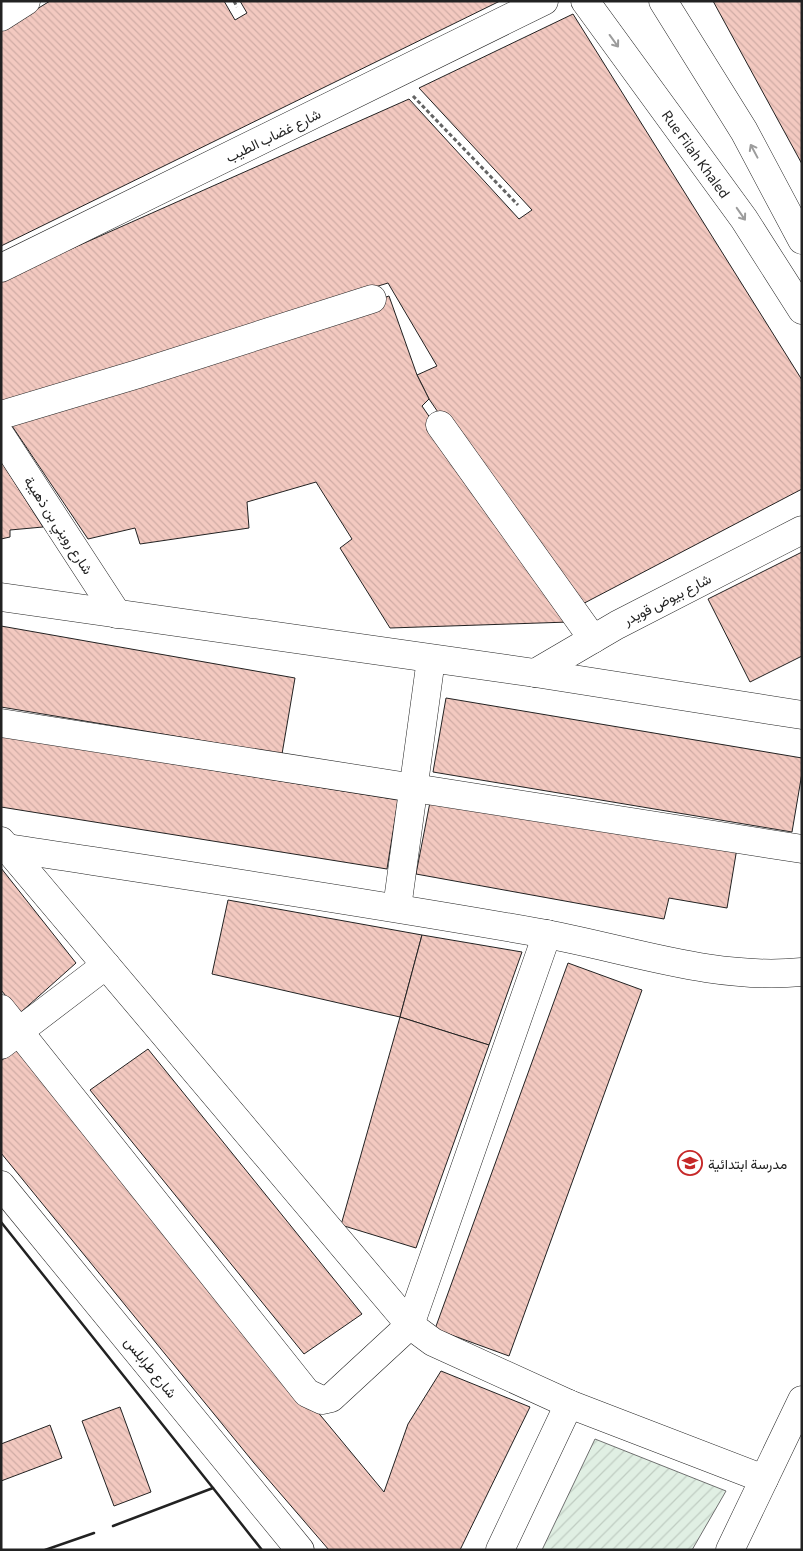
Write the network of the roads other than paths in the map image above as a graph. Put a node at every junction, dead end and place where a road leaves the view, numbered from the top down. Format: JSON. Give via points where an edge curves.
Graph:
{"nodes":[{"id":1,"x":26,"y":1,"type":"edge"},
{"id":2,"x":544,"y":1,"type":"edge"},
{"id":3,"x":585,"y":1,"type":"edge"},
{"id":4,"x":663,"y":1,"type":"edge"},
{"id":5,"x":1,"y":17,"type":"edge"},
{"id":6,"x":794,"y":207,"type":"edge"},
{"id":7,"x":802,"y":240,"type":"edge"},
{"id":8,"x":1,"y":268,"type":"edge"},
{"id":9,"x":372,"y":299,"type":"dead end"},
{"id":10,"x":802,"y":310,"type":"edge"},
{"id":11,"x":1,"y":415,"type":"edge"},
{"id":12,"x":440,"y":425,"type":"dead end"},
{"id":13,"x":1,"y":436,"type":"edge"},
{"id":14,"x":802,"y":530,"type":"edge"},
{"id":15,"x":1,"y":597,"type":"edge"},
{"id":16,"x":118,"y":614,"type":"junction"},
{"id":17,"x":593,"y":639,"type":"junction"},
{"id":18,"x":431,"y":659,"type":"junction"},
{"id":19,"x":535,"y":673,"type":"junction"},
{"id":20,"x":802,"y":715,"type":"edge"},
{"id":21,"x":1,"y":724,"type":"edge"},
{"id":22,"x":414,"y":788,"type":"junction"},
{"id":23,"x":4,"y":844,"type":"edge"},
{"id":24,"x":802,"y":849,"type":"edge"},
{"id":25,"x":397,"y":908,"type":"junction"},
{"id":26,"x":547,"y":934,"type":"junction"},
{"id":27,"x":106,"y":965,"type":"junction"},
{"id":28,"x":802,"y":972,"type":"edge"},
{"id":29,"x":1,"y":1009,"type":"edge"},
{"id":30,"x":10,"y":1037,"type":"edge"},
{"id":31,"x":1,"y":1185,"type":"edge"},
{"id":32,"x":410,"y":1325,"type":"junction"},
{"id":33,"x":802,"y":1400,"type":"edge"},
{"id":34,"x":568,"y":1404,"type":"junction"},
{"id":35,"x":764,"y":1479,"type":"junction"},
{"id":36,"x":300,"y":1550,"type":"edge"},
{"id":37,"x":500,"y":1550,"type":"edge"},
{"id":38,"x":730,"y":1550,"type":"edge"}],
"edges":[{"from":1,"to":5,"type":"street"},
{"from":2,"to":8,"type":"street","name":"شارع غضاب الطيب"},
{"from":3,"to":10,"type":"street","name":"Rue Filah Khaled","one_way":true,"via":[[744,219]]},
{"from":6,"to":4,"type":"street","one_way":true},
{"from":6,"to":7,"type":"street"},
{"from":9,"to":11,"type":"street"},
{"from":12,"to":17,"type":"street"},
{"from":13,"to":16,"type":"street","name":"شارع رويني بن ذهيبة"},
{"from":14,"to":17,"type":"street","name":"شارع بيوض قويدر"},
{"from":15,"to":16,"type":"street"},
{"from":16,"to":18,"type":"street"},
{"from":17,"to":19,"type":"street","name":"شارع بيوض قويدر"},
{"from":18,"to":19,"type":"street"},
{"from":18,"to":22,"type":"street"},
{"from":19,"to":20,"type":"street"},
{"from":21,"to":22,"type":"street"},
{"from":22,"to":24,"type":"street"},
{"from":22,"to":25,"type":"street"},
{"from":23,"to":25,"type":"street"},
{"from":23,"to":27,"type":"street"},
{"from":25,"to":26,"type":"street"},
{"from":26,"to":28,"type":"street","via":[[690,965],[749,974]]},
{"from":26,"to":32,"type":"street"},
{"from":27,"to":30,"type":"street"},
{"from":27,"to":32,"type":"street"},
{"from":29,"to":30,"type":"street"},
{"from":30,"to":32,"type":"street","via":[[307,1393],[322,1400],[331,1398]]},
{"from":31,"to":36,"type":"street","name":"شارع طرابلس"},
{"from":32,"to":34,"type":"street","via":[[433,1342]]},
{"from":33,"to":35,"type":"street"},
{"from":34,"to":35,"type":"street"},
{"from":34,"to":37,"type":"street"},
{"from":35,"to":38,"type":"street"}]}
